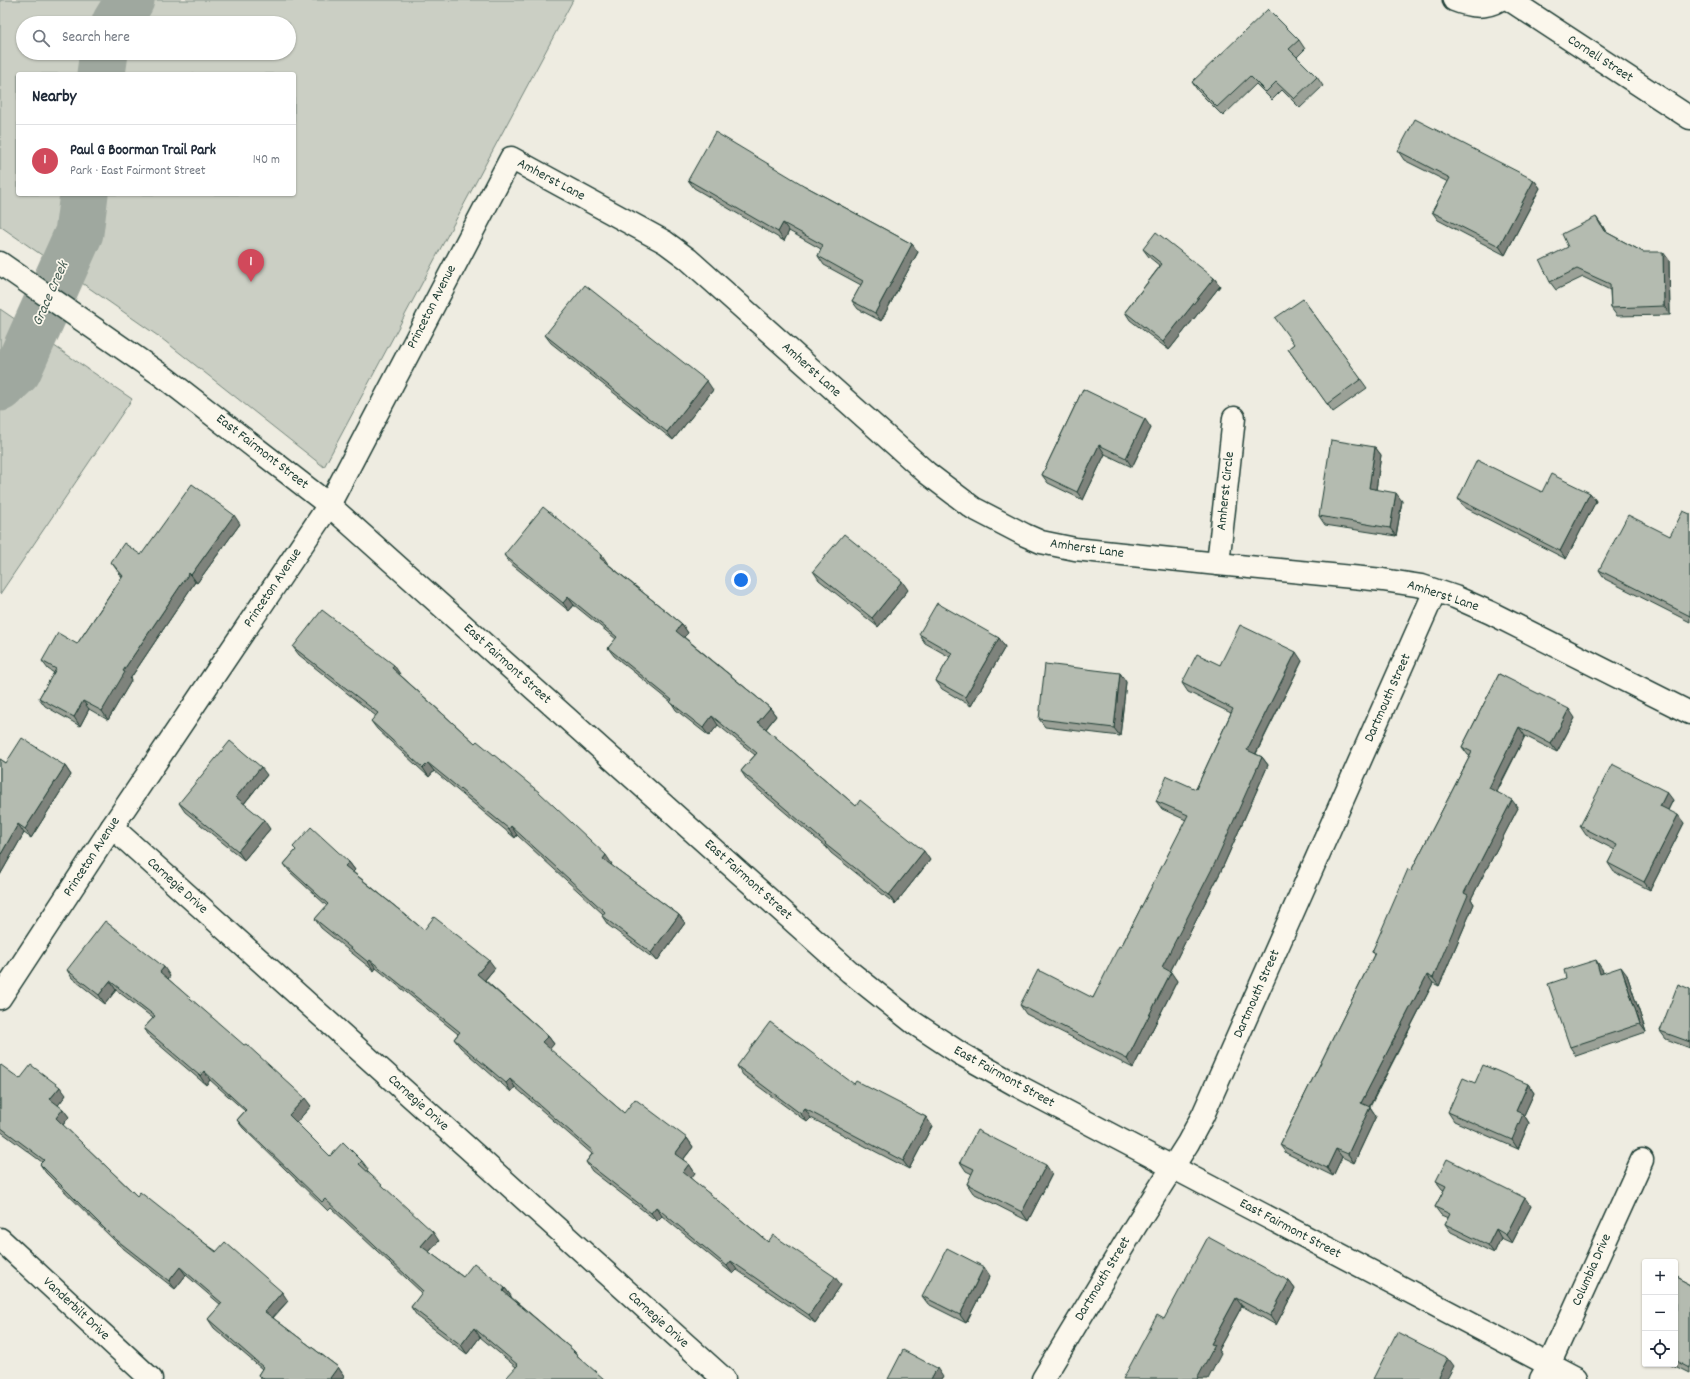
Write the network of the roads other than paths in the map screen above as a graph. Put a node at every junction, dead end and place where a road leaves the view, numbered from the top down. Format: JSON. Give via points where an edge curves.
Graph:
{"nodes":[{"id":1,"x":1454,"y":0,"type":"edge"},
{"id":2,"x":1499,"y":0,"type":"edge"},
{"id":3,"x":1510,"y":0,"type":"edge"},
{"id":4,"x":1690,"y":118,"type":"edge"},
{"id":5,"x":510,"y":158,"type":"joint"},
{"id":6,"x":0,"y":263,"type":"edge"},
{"id":7,"x":1234,"y":418,"type":"dead end"},
{"id":8,"x":329,"y":505,"type":"junction"},
{"id":9,"x":1218,"y":564,"type":"junction"},
{"id":10,"x":1435,"y":591,"type":"junction"},
{"id":11,"x":1690,"y":713,"type":"edge"},
{"id":12,"x":112,"y":827,"type":"junction"},
{"id":13,"x":0,"y":998,"type":"edge"},
{"id":14,"x":1642,"y":1160,"type":"dead end"},
{"id":15,"x":1173,"y":1168,"type":"junction"},
{"id":16,"x":0,"y":1239,"type":"edge"},
{"id":17,"x":1545,"y":1372,"type":"edge"},
{"id":18,"x":151,"y":1379,"type":"edge"},
{"id":19,"x":724,"y":1379,"type":"edge"},
{"id":20,"x":1043,"y":1379,"type":"edge"},
{"id":21,"x":1576,"y":1379,"type":"edge"}],
"edges":[{"from":1,"to":2,"type":"street","via":[[1465,5],[1479,6]]},
{"from":3,"to":4,"type":"street","name":"Cornell Street"},
{"from":5,"to":8,"type":"street","name":"Princeton Avenue"},
{"from":5,"to":9,"type":"street","name":"Amherst Lane","via":[[665,242],[688,259],[927,473],[957,497],[990,518],[1025,535],[1058,546]]},
{"from":6,"to":8,"type":"street","name":"East Fairmont Street","via":[[134,355]]},
{"from":7,"to":9,"type":"street","name":"Amherst Circle"},
{"from":8,"to":12,"type":"street","name":"Princeton Avenue"},
{"from":8,"to":15,"type":"street","name":"East Fairmont Street","via":[[850,972],[914,1024],[961,1054]]},
{"from":9,"to":10,"type":"street","name":"Amherst Lane","via":[[1383,580],[1422,586]]},
{"from":10,"to":11,"type":"street","name":"Amherst Lane","via":[[1503,618]]},
{"from":10,"to":15,"type":"street","name":"Dartmouth Street","via":[[1203,1115]]},
{"from":12,"to":13,"type":"street","name":"Princeton Avenue"},
{"from":12,"to":19,"type":"street","name":"Carnegie Drive"},
{"from":14,"to":17,"type":"street","name":"Columbia Drive"},
{"from":15,"to":17,"type":"street","name":"East Fairmont Street"},
{"from":15,"to":20,"type":"street","name":"Dartmouth Street"},
{"from":16,"to":18,"type":"street","name":"Vanderbilt Drive"},
{"from":17,"to":21,"type":"street","name":"East Fairmont Street"}]}
